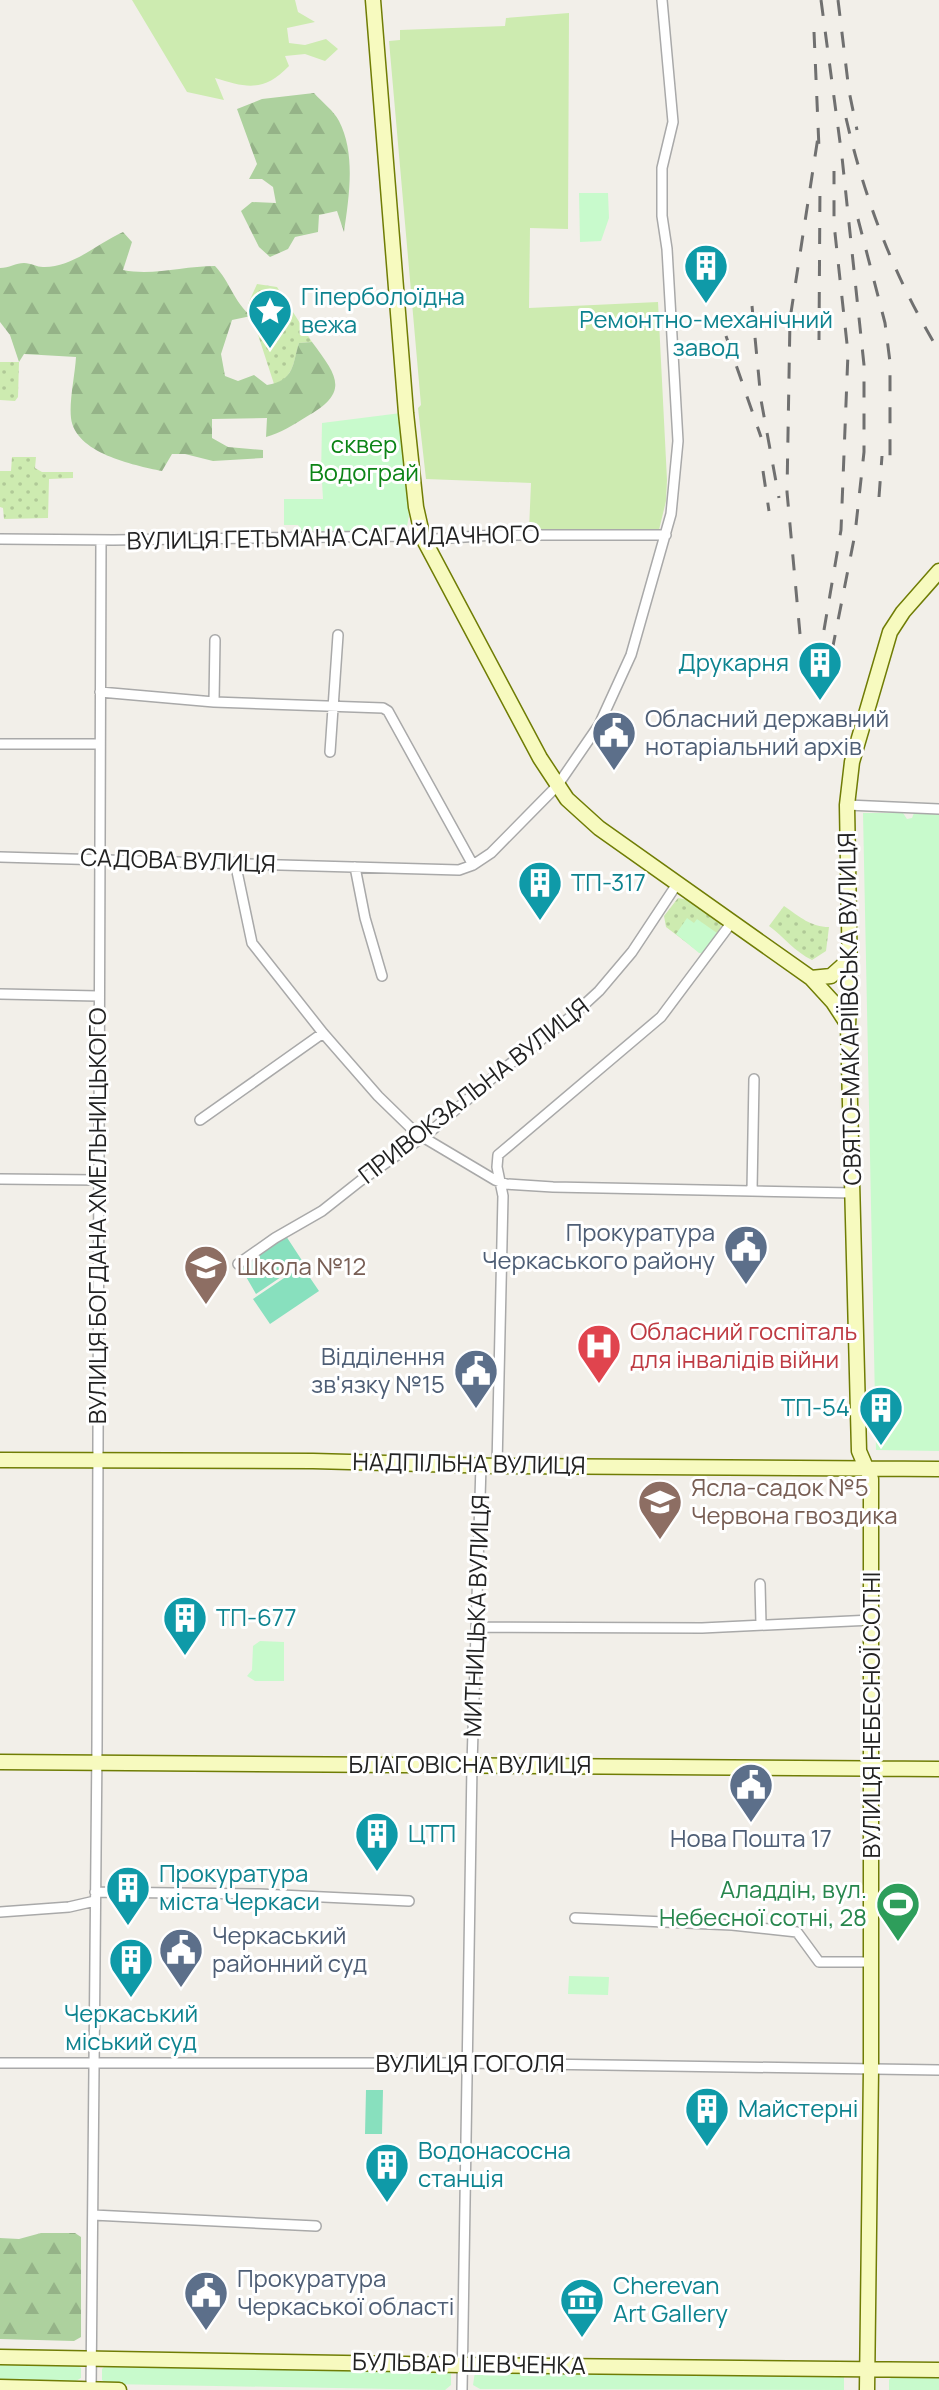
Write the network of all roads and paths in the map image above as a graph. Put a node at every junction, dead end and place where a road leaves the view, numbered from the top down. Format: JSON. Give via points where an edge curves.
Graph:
{"nodes":[{"id":1,"x":373,"y":0,"type":"edge"},
{"id":2,"x":662,"y":0,"type":"edge"},
{"id":3,"x":666,"y":535,"type":"junction"},
{"id":4,"x":423,"y":538,"type":"junction"},
{"id":5,"x":0,"y":539,"type":"edge"},
{"id":6,"x":101,"y":540,"type":"junction"},
{"id":7,"x":939,"y":571,"type":"edge"},
{"id":8,"x":338,"y":635,"type":"dead end"},
{"id":9,"x":215,"y":640,"type":"dead end"},
{"id":10,"x":100,"y":692,"type":"junction"},
{"id":11,"x":214,"y":702,"type":"junction"},
{"id":12,"x":334,"y":706,"type":"junction"},
{"id":13,"x":0,"y":744,"type":"edge"},
{"id":14,"x":99,"y":744,"type":"junction"},
{"id":15,"x":330,"y":752,"type":"dead end"},
{"id":16,"x":557,"y":786,"type":"junction"},
{"id":17,"x":847,"y":805,"type":"junction"},
{"id":18,"x":939,"y":809,"type":"edge"},
{"id":19,"x":0,"y":857,"type":"edge"},
{"id":20,"x":100,"y":858,"type":"junction"},
{"id":21,"x":235,"y":862,"type":"junction"},
{"id":22,"x":473,"y":865,"type":"junction"},
{"id":23,"x":355,"y":867,"type":"junction"},
{"id":24,"x":677,"y":884,"type":"junction"},
{"id":25,"x":732,"y":922,"type":"junction"},
{"id":26,"x":849,"y":960,"type":"junction"},
{"id":27,"x":382,"y":976,"type":"dead end"},
{"id":28,"x":811,"y":978,"type":"junction"},
{"id":29,"x":0,"y":994,"type":"edge"},
{"id":30,"x":98,"y":996,"type":"junction"},
{"id":31,"x":848,"y":1026,"type":"junction"},
{"id":32,"x":323,"y":1033,"type":"junction"},
{"id":33,"x":754,"y":1079,"type":"dead end"},
{"id":34,"x":200,"y":1120,"type":"dead end"},
{"id":35,"x":423,"y":1137,"type":"junction"},
{"id":36,"x":0,"y":1179,"type":"edge"},
{"id":37,"x":97,"y":1180,"type":"junction"},
{"id":38,"x":502,"y":1183,"type":"junction"},
{"id":39,"x":752,"y":1190,"type":"junction"},
{"id":40,"x":853,"y":1193,"type":"junction"},
{"id":41,"x":238,"y":1264,"type":"dead end"},
{"id":42,"x":0,"y":1460,"type":"edge"},
{"id":43,"x":98,"y":1461,"type":"junction"},
{"id":44,"x":481,"y":1465,"type":"junction"},
{"id":45,"x":497,"y":1466,"type":"junction"},
{"id":46,"x":867,"y":1469,"type":"junction"},
{"id":47,"x":939,"y":1469,"type":"edge"},
{"id":48,"x":760,"y":1584,"type":"dead end"},
{"id":49,"x":872,"y":1620,"type":"junction"},
{"id":50,"x":761,"y":1624,"type":"junction"},
{"id":51,"x":476,"y":1627,"type":"junction"},
{"id":52,"x":0,"y":1762,"type":"edge"},
{"id":53,"x":96,"y":1763,"type":"junction"},
{"id":54,"x":472,"y":1765,"type":"junction"},
{"id":55,"x":872,"y":1768,"type":"junction"},
{"id":56,"x":939,"y":1769,"type":"edge"},
{"id":57,"x":95,"y":1897,"type":"junction"},
{"id":58,"x":409,"y":1901,"type":"dead end"},
{"id":59,"x":0,"y":1912,"type":"edge"},
{"id":60,"x":575,"y":1918,"type":"dead end"},
{"id":61,"x":871,"y":1962,"type":"junction"},
{"id":62,"x":0,"y":2063,"type":"edge"},
{"id":63,"x":94,"y":2063,"type":"junction"},
{"id":64,"x":468,"y":2063,"type":"junction"},
{"id":65,"x":871,"y":2069,"type":"junction"},
{"id":66,"x":939,"y":2070,"type":"edge"},
{"id":67,"x":93,"y":2215,"type":"junction"},
{"id":68,"x":316,"y":2226,"type":"dead end"},
{"id":69,"x":0,"y":2357,"type":"edge"},
{"id":70,"x":92,"y":2358,"type":"junction"},
{"id":71,"x":462,"y":2365,"type":"junction"},
{"id":72,"x":867,"y":2369,"type":"junction"},
{"id":73,"x":939,"y":2370,"type":"edge"},
{"id":74,"x":0,"y":2387,"type":"edge"},
{"id":75,"x":91,"y":2389,"type":"edge"},
{"id":76,"x":119,"y":2390,"type":"edge"},
{"id":77,"x":462,"y":2390,"type":"edge"},
{"id":78,"x":867,"y":2390,"type":"edge"}],
"edges":[{"from":1,"to":4,"type":"main road","via":[[406,413]]},
{"from":2,"to":3,"type":"street","via":[[673,122],[662,168],[662,216],[678,441]]},
{"from":3,"to":4,"type":"street","name":"ВУЛИЦЯ ГЕТЬМАНА САГАЙДАЧНОГО"},
{"from":3,"to":16,"type":"street","via":[[622,681]]},
{"from":4,"to":6,"type":"street","name":"ВУЛИЦЯ ГЕТЬМАНА САГАЙДАЧНОГО"},
{"from":4,"to":16,"type":"main road"},
{"from":5,"to":6,"type":"street","name":"ВУЛИЦЯ ГЕТЬМАНА САГАЙДАЧНОГО"},
{"from":6,"to":10,"type":"street","name":"ВУЛИЦЯ БОГДАНА ХМЕЛЬНИЦЬКОГО"},
{"from":7,"to":17,"type":"main road","name":"СВЯТО-МАКАРІЇВСЬКА ВУЛИЦЯ","via":[[890,632],[852,762]]},
{"from":8,"to":12,"type":"street"},
{"from":9,"to":11,"type":"street"},
{"from":10,"to":11,"type":"street"},
{"from":10,"to":14,"type":"street","name":"ВУЛИЦЯ БОГДАНА ХМЕЛЬНИЦЬКОГО"},
{"from":11,"to":12,"type":"street"},
{"from":12,"to":15,"type":"street"},
{"from":12,"to":22,"type":"street","via":[[388,711]]},
{"from":13,"to":14,"type":"street"},
{"from":14,"to":20,"type":"street","name":"ВУЛИЦЯ БОГДАНА ХМЕЛЬНИЦЬКОГО"},
{"from":16,"to":22,"type":"street"},
{"from":16,"to":24,"type":"main road","via":[[599,828]]},
{"from":17,"to":18,"type":"street"},
{"from":17,"to":26,"type":"main road","name":"СВЯТО-МАКАРІЇВСЬКА ВУЛИЦЯ"},
{"from":19,"to":20,"type":"street","name":"САДОВА ВУЛИЦЯ"},
{"from":20,"to":21,"type":"street","name":"САДОВА ВУЛИЦЯ"},
{"from":20,"to":30,"type":"street","name":"ВУЛИЦЯ БОГДАНА ХМЕЛЬНИЦЬКОГО"},
{"from":21,"to":23,"type":"street","name":"САДОВА ВУЛИЦЯ"},
{"from":21,"to":32,"type":"street","via":[[252,943]]},
{"from":22,"to":23,"type":"street","name":"САДОВА ВУЛИЦЯ","via":[[459,870]]},
{"from":23,"to":27,"type":"street"},
{"from":24,"to":25,"type":"main road"},
{"from":24,"to":35,"type":"street","name":"ПРИВОКЗАЛЬНА ВУЛИЦЯ","via":[[641,940],[589,1001]]},
{"from":25,"to":28,"type":"main road"},
{"from":25,"to":38,"type":"street","name":"МИТНИЦЬКА ВУЛИЦЯ","via":[[656,1022],[500,1152]]},
{"from":26,"to":28,"type":"main road","via":[[831,976]]},
{"from":26,"to":31,"type":"main road","name":"СВЯТО-МАКАРІЇВСЬКА ВУЛИЦЯ"},
{"from":28,"to":31,"type":"main road"},
{"from":29,"to":30,"type":"street"},
{"from":30,"to":37,"type":"street","name":"ВУЛИЦЯ БОГДАНА ХМЕЛЬНИЦЬКОГО"},
{"from":31,"to":40,"type":"main road","name":"СВЯТО-МАКАРІЇВСЬКА ВУЛИЦЯ"},
{"from":32,"to":34,"type":"street"},
{"from":32,"to":35,"type":"street"},
{"from":33,"to":39,"type":"street"},
{"from":35,"to":38,"type":"street"},
{"from":35,"to":41,"type":"street","name":"ПРИВОКЗАЛЬНА ВУЛИЦЯ"},
{"from":36,"to":37,"type":"street"},
{"from":37,"to":43,"type":"street","name":"ВУЛИЦЯ БОГДАНА ХМЕЛЬНИЦЬКОГО"},
{"from":38,"to":39,"type":"street"},
{"from":38,"to":45,"type":"street","name":"МИТНИЦЬКА ВУЛИЦЯ"},
{"from":39,"to":40,"type":"street"},
{"from":40,"to":46,"type":"main road","name":"СВЯТО-МАКАРІЇВСЬКА ВУЛИЦЯ","via":[[859,1451]]},
{"from":42,"to":43,"type":"main road","name":"НАДПІЛЬНА ВУЛИЦЯ"},
{"from":43,"to":44,"type":"main road","name":"НАДПІЛЬНА ВУЛИЦЯ"},
{"from":43,"to":53,"type":"street","name":"ВУЛИЦЯ БОГДАНА ХМЕЛЬНИЦЬКОГО"},
{"from":44,"to":45,"type":"main road","name":"НАДПІЛЬНА ВУЛИЦЯ"},
{"from":44,"to":51,"type":"street","name":"МИТНИЦЬКА ВУЛИЦЯ"},
{"from":45,"to":46,"type":"main road","name":"НАДПІЛЬНА ВУЛИЦЯ"},
{"from":46,"to":47,"type":"main road","name":"НАДПІЛЬНА ВУЛИЦЯ"},
{"from":46,"to":49,"type":"main road","name":"ВУЛИЦЯ НЕБЕСНОЇ СОТНІ"},
{"from":48,"to":50,"type":"street"},
{"from":49,"to":50,"type":"street"},
{"from":49,"to":55,"type":"main road","name":"ВУЛИЦЯ НЕБЕСНОЇ СОТНІ"},
{"from":50,"to":51,"type":"street"},
{"from":51,"to":54,"type":"street","name":"МИТНИЦЬКА ВУЛИЦЯ"},
{"from":52,"to":53,"type":"main road","name":"БЛАГОВІСНА ВУЛИЦЯ"},
{"from":53,"to":54,"type":"main road","name":"БЛАГОВІСНА ВУЛИЦЯ"},
{"from":53,"to":57,"type":"street","name":"ВУЛИЦЯ БОГДАНА ХМЕЛЬНИЦЬКОГО"},
{"from":54,"to":55,"type":"main road","name":"БЛАГОВІСНА ВУЛИЦЯ"},
{"from":54,"to":64,"type":"street","name":"МИТНИЦЬКА ВУЛИЦЯ"},
{"from":55,"to":56,"type":"main road","name":"БЛАГОВІСНА ВУЛИЦЯ"},
{"from":55,"to":61,"type":"main road","name":"ВУЛИЦЯ НЕБЕСНОЇ СОТНІ"},
{"from":57,"to":58,"type":"street","via":[[259,1894]]},
{"from":57,"to":59,"type":"street","via":[[69,1907]]},
{"from":57,"to":63,"type":"street","name":"ВУЛИЦЯ БОГДАНА ХМЕЛЬНИЦЬКОГО"},
{"from":60,"to":61,"type":"street","via":[[797,1932],[819,1962]]},
{"from":61,"to":65,"type":"main road","name":"ВУЛИЦЯ НЕБЕСНОЇ СОТНІ"},
{"from":62,"to":63,"type":"street","name":"ВУЛИЦЯ ГОГОЛЯ"},
{"from":63,"to":64,"type":"street","name":"ВУЛИЦЯ ГОГОЛЯ"},
{"from":63,"to":67,"type":"street","name":"ВУЛИЦЯ БОГДАНА ХМЕЛЬНИЦЬКОГО"},
{"from":64,"to":65,"type":"street","name":"ВУЛИЦЯ ГОГОЛЯ"},
{"from":64,"to":71,"type":"street","name":"МИТНИЦЬКА ВУЛИЦЯ"},
{"from":65,"to":66,"type":"street","name":"ВУЛИЦЯ ГОГОЛЯ"},
{"from":65,"to":72,"type":"main road","name":"ВУЛИЦЯ НЕБЕСНОЇ СОТНІ"},
{"from":67,"to":68,"type":"street"},
{"from":67,"to":70,"type":"street","name":"ВУЛИЦЯ БОГДАНА ХМЕЛЬНИЦЬКОГО"},
{"from":69,"to":70,"type":"main road","name":"БУЛЬВАР ШЕВЧЕНКА"},
{"from":70,"to":71,"type":"main road","name":"БУЛЬВАР ШЕВЧЕНКА"},
{"from":70,"to":75,"type":"street","name":"ВУЛИЦЯ БОГДАНА ХМЕЛЬНИЦЬКОГО"},
{"from":71,"to":72,"type":"main road","name":"БУЛЬВАР ШЕВЧЕНКА"},
{"from":71,"to":77,"type":"street","name":"МИТНИЦЬКА ВУЛИЦЯ"},
{"from":72,"to":73,"type":"main road","name":"БУЛЬВАР ШЕВЧЕНКА"},
{"from":72,"to":78,"type":"main road","name":"ВУЛИЦЯ НЕБЕСНОЇ СОТНІ"},
{"from":74,"to":75,"type":"main road"},
{"from":75,"to":76,"type":"main road"}]}
